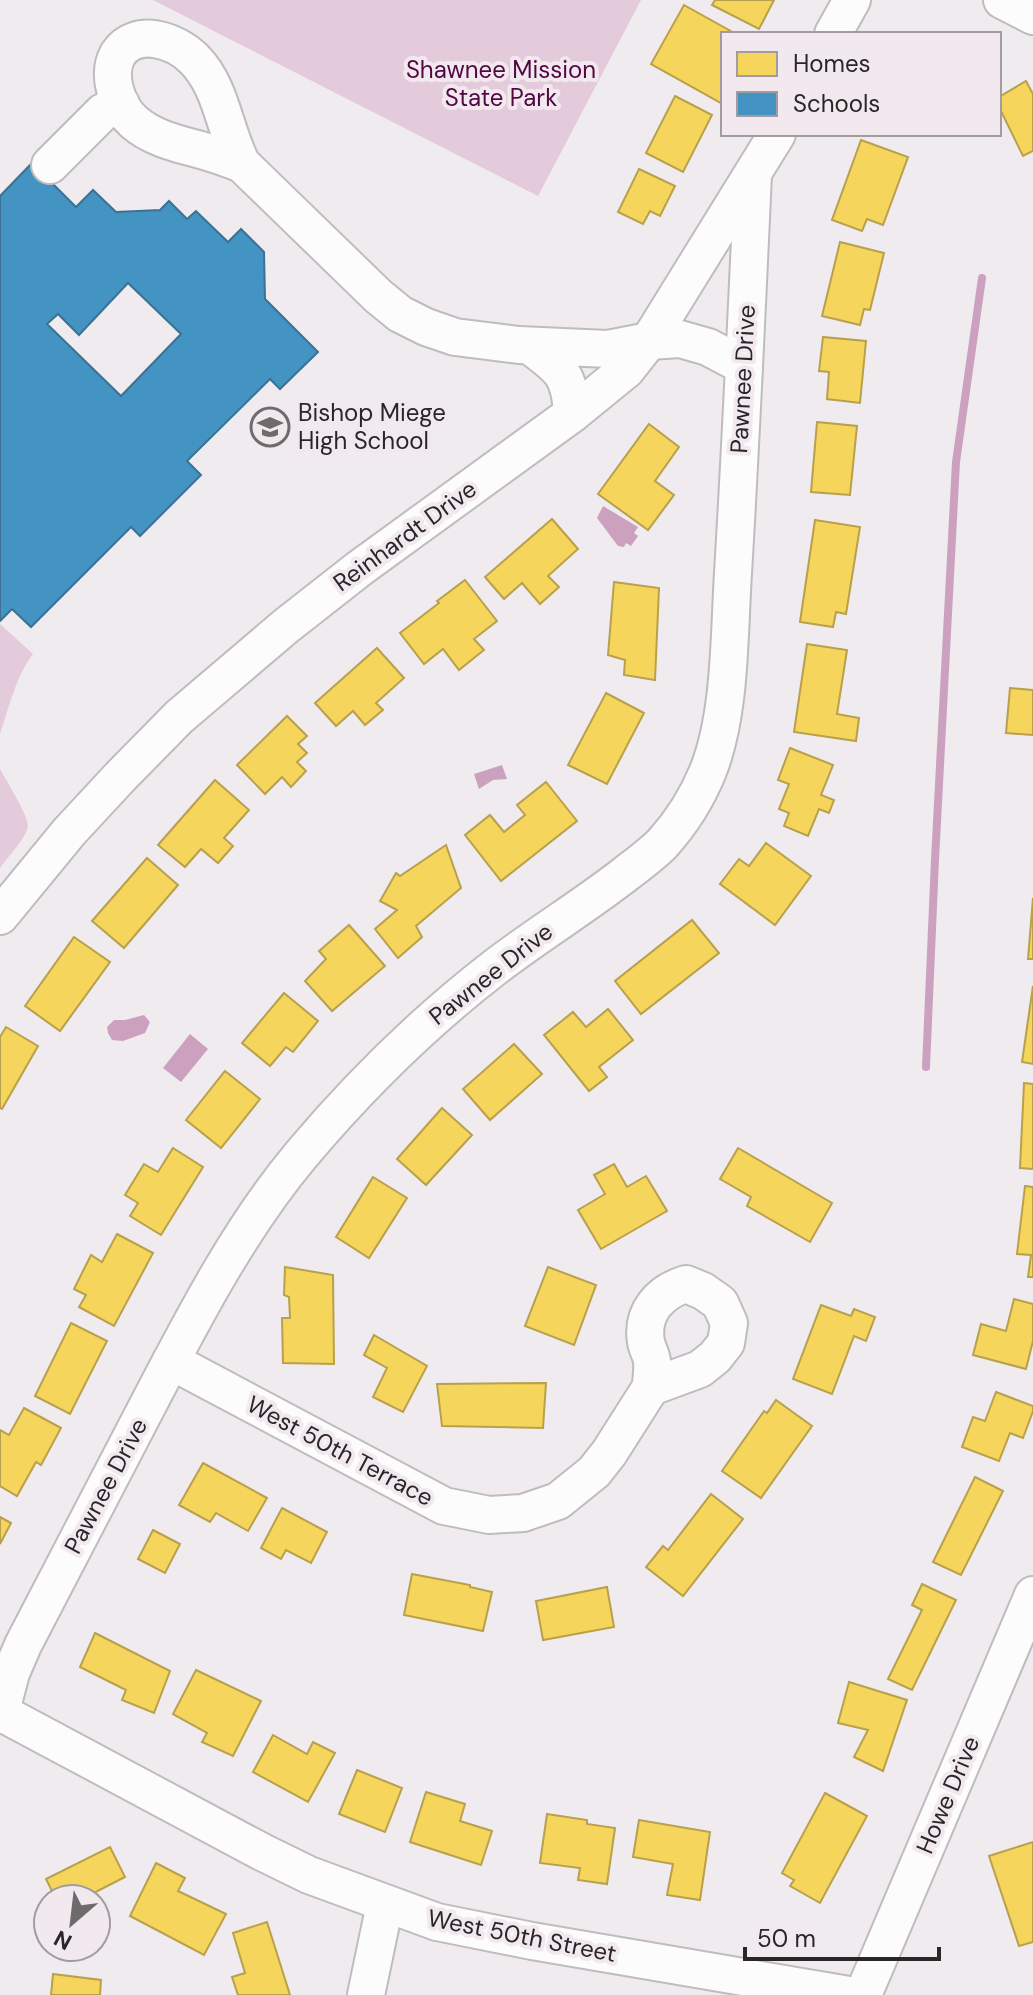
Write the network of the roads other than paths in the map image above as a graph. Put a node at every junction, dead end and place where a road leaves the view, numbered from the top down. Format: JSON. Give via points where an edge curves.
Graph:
{"nodes":[{"id":1,"x":852,"y":0,"type":"edge"},
{"id":2,"x":1002,"y":0,"type":"edge"},
{"id":3,"x":1033,"y":16,"type":"edge"},
{"id":4,"x":834,"y":32,"type":"edge"},
{"id":5,"x":121,"y":104,"type":"junction"},
{"id":6,"x":776,"y":136,"type":"edge"},
{"id":7,"x":242,"y":164,"type":"junction"},
{"id":8,"x":50,"y":165,"type":"dead end"},
{"id":9,"x":753,"y":174,"type":"junction"},
{"id":10,"x":649,"y":341,"type":"junction"},
{"id":11,"x":530,"y":346,"type":"junction"},
{"id":12,"x":744,"y":366,"type":"junction"},
{"id":13,"x":572,"y":414,"type":"junction"},
{"id":14,"x":0,"y":916,"type":"edge"},
{"id":15,"x":171,"y":1361,"type":"junction"},
{"id":16,"x":651,"y":1387,"type":"dead end"},
{"id":17,"x":1033,"y":1595,"type":"edge"},
{"id":18,"x":0,"y":1713,"type":"edge"},
{"id":19,"x":385,"y":1904,"type":"junction"},
{"id":20,"x":366,"y":1995,"type":"edge"},
{"id":21,"x":849,"y":1995,"type":"edge"},
{"id":22,"x":863,"y":1995,"type":"edge"}],
"edges":[{"from":1,"to":4,"type":"street"},
{"from":2,"to":3,"type":"street"},
{"from":5,"to":7,"type":"street","via":[[135,123],[155,135]]},
{"from":5,"to":7,"type":"street","via":[[114,69],[119,54],[131,43],[153,37],[174,44],[209,80]]},
{"from":5,"to":8,"type":"street","via":[[103,112]]},
{"from":6,"to":9,"type":"street","name":"Reinhardt Drive"},
{"from":7,"to":11,"type":"street","via":[[400,314],[455,337]]},
{"from":9,"to":10,"type":"street","name":"Reinhardt Drive"},
{"from":9,"to":12,"type":"street","name":"Pawnee Drive"},
{"from":10,"to":11,"type":"street","via":[[608,349]]},
{"from":10,"to":12,"type":"street","via":[[680,339]]},
{"from":10,"to":13,"type":"street","name":"Reinhardt Drive","via":[[626,370]]},
{"from":11,"to":13,"type":"street","via":[[557,367],[571,391]]},
{"from":12,"to":15,"type":"street","name":"Pawnee Drive","via":[[725,697],[717,743],[695,797],[658,848],[495,967],[360,1088],[262,1207]]},
{"from":13,"to":14,"type":"street","name":"Reinhardt Drive","via":[[360,568],[179,717],[69,832]]},
{"from":15,"to":16,"type":"street","name":"West 50th Terrace","via":[[444,1506],[489,1515],[523,1513],[558,1501],[594,1472]]},
{"from":15,"to":18,"type":"street","name":"Pawnee Drive","via":[[23,1645]]},
{"from":17,"to":22,"type":"street","name":"Howe Drive"},
{"from":18,"to":19,"type":"street","name":"West 50th Street","via":[[262,1852]]},
{"from":19,"to":20,"type":"street"},
{"from":19,"to":21,"type":"street","name":"West 50th Street","via":[[437,1922],[532,1941]]}]}
